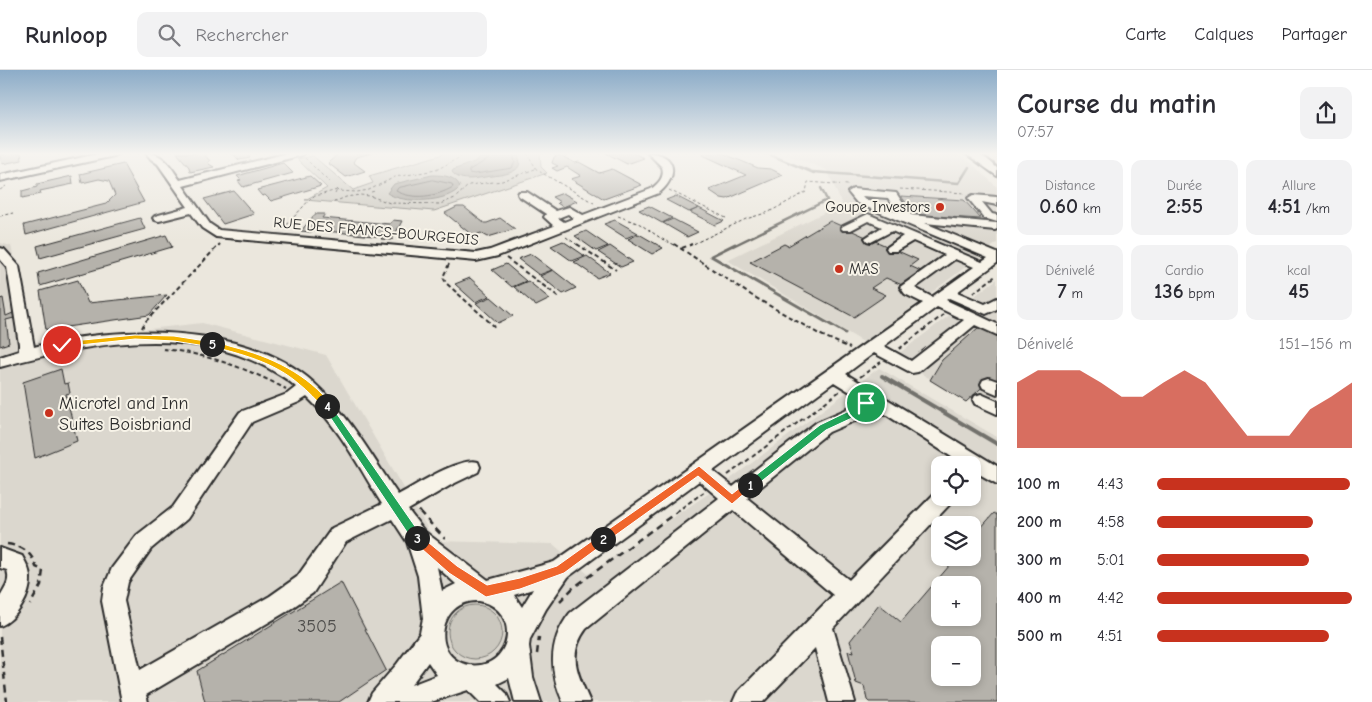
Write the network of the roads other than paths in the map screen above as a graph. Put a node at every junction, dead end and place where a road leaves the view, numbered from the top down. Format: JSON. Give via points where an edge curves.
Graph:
{"nodes":[{"id":1,"x":183,"y":182,"type":"edge"},
{"id":2,"x":665,"y":182,"type":"edge"},
{"id":3,"x":177,"y":184,"type":"joint"},
{"id":4,"x":523,"y":194,"type":"dead end"},
{"id":5,"x":997,"y":202,"type":"edge"},
{"id":6,"x":194,"y":209,"type":"junction"},
{"id":7,"x":555,"y":215,"type":"junction"},
{"id":8,"x":159,"y":219,"type":"dead end"},
{"id":9,"x":582,"y":219,"type":"junction"},
{"id":10,"x":996,"y":223,"type":"edge"},
{"id":11,"x":891,"y":227,"type":"junction"},
{"id":12,"x":847,"y":228,"type":"dead end"},
{"id":13,"x":562,"y":230,"type":"junction"},
{"id":14,"x":912,"y":236,"type":"junction"},
{"id":15,"x":870,"y":238,"type":"dead end"},
{"id":16,"x":967,"y":245,"type":"junction"},
{"id":17,"x":892,"y":248,"type":"dead end"},
{"id":18,"x":0,"y":252,"type":"edge"},
{"id":19,"x":954,"y":254,"type":"junction"},
{"id":20,"x":997,"y":257,"type":"edge"},
{"id":21,"x":984,"y":266,"type":"junction"},
{"id":22,"x":939,"y":299,"type":"junction"},
{"id":23,"x":994,"y":310,"type":"edge"},
{"id":24,"x":974,"y":319,"type":"junction"},
{"id":25,"x":997,"y":330,"type":"edge"},
{"id":26,"x":867,"y":350,"type":"junction"},
{"id":27,"x":26,"y":353,"type":"junction"},
{"id":28,"x":0,"y":362,"type":"edge"},
{"id":29,"x":834,"y":374,"type":"junction"},
{"id":30,"x":299,"y":389,"type":"junction"},
{"id":31,"x":872,"y":398,"type":"junction"},
{"id":32,"x":982,"y":400,"type":"dead end"},
{"id":33,"x":997,"y":408,"type":"edge"},
{"id":34,"x":960,"y":456,"type":"edge"},
{"id":35,"x":471,"y":467,"type":"dead end"},
{"id":36,"x":981,"y":469,"type":"edge"},
{"id":37,"x":699,"y":470,"type":"junction"},
{"id":38,"x":997,"y":476,"type":"edge"},
{"id":39,"x":732,"y":499,"type":"junction"},
{"id":40,"x":935,"y":506,"type":"edge"},
{"id":41,"x":395,"y":507,"type":"junction"},
{"id":42,"x":416,"y":537,"type":"junction"},
{"id":43,"x":2,"y":551,"type":"edge"},
{"id":44,"x":560,"y":570,"type":"junction"},
{"id":45,"x":486,"y":591,"type":"junction"},
{"id":46,"x":849,"y":594,"type":"junction"},
{"id":47,"x":0,"y":615,"type":"edge"},
{"id":48,"x":820,"y":625,"type":"junction"},
{"id":49,"x":434,"y":629,"type":"junction"},
{"id":50,"x":518,"y":641,"type":"junction"},
{"id":51,"x":471,"y":679,"type":"junction"},
{"id":52,"x":134,"y":696,"type":"edge"},
{"id":53,"x":381,"y":702,"type":"edge"},
{"id":54,"x":407,"y":702,"type":"edge"},
{"id":55,"x":497,"y":702,"type":"edge"},
{"id":56,"x":528,"y":702,"type":"edge"},
{"id":57,"x":577,"y":702,"type":"edge"},
{"id":58,"x":746,"y":702,"type":"edge"},
{"id":59,"x":842,"y":702,"type":"edge"}],
"edges":[{"from":1,"to":3,"type":"street"},
{"from":2,"to":9,"type":"street","name":"RUE DES FRANCS-BOURGEOIS","via":[[650,193]]},
{"from":3,"to":6,"type":"street","name":"RUE DES FRANCS-BOURGEOIS"},
{"from":4,"to":7,"type":"street"},
{"from":5,"to":10,"type":"street","via":[[973,198]]},
{"from":6,"to":8,"type":"street"},
{"from":6,"to":13,"type":"street","name":"RUE DES FRANCS-BOURGEOIS","via":[[206,226],[219,234],[465,257],[489,255]]},
{"from":7,"to":9,"type":"street","via":[[569,210]]},
{"from":7,"to":13,"type":"street","via":[[550,217]]},
{"from":9,"to":13,"type":"street","name":"RUE DES FRANCS-BOURGEOIS"},
{"from":10,"to":16,"type":"street"},
{"from":10,"to":16,"type":"street","via":[[906,219]]},
{"from":11,"to":12,"type":"street","via":[[868,217]]},
{"from":11,"to":14,"type":"street"},
{"from":11,"to":15,"type":"street"},
{"from":14,"to":17,"type":"street"},
{"from":14,"to":19,"type":"street"},
{"from":16,"to":20,"type":"street"},
{"from":18,"to":27,"type":"street","via":[[14,266]]},
{"from":19,"to":21,"type":"street"},
{"from":19,"to":22,"type":"street","via":[[907,287],[910,291]]},
{"from":20,"to":21,"type":"street"},
{"from":21,"to":22,"type":"street"},
{"from":22,"to":23,"type":"street"},
{"from":22,"to":24,"type":"street"},
{"from":22,"to":26,"type":"street"},
{"from":24,"to":25,"type":"street"},
{"from":24,"to":26,"type":"street","via":[[912,368]]},
{"from":26,"to":29,"type":"street"},
{"from":27,"to":28,"type":"street"},
{"from":27,"to":30,"type":"street","via":[[99,340],[143,337],[183,340],[251,354],[287,371]]},
{"from":29,"to":31,"type":"street"},
{"from":29,"to":37,"type":"street"},
{"from":30,"to":41,"type":"street","via":[[334,416]]},
{"from":30,"to":52,"type":"street","via":[[293,398],[246,417],[180,513],[144,542],[120,575],[114,587],[114,602]]},
{"from":31,"to":34,"type":"street"},
{"from":31,"to":39,"type":"street","via":[[823,428]]},
{"from":32,"to":33,"type":"street"},
{"from":35,"to":41,"type":"street"},
{"from":36,"to":38,"type":"street"},
{"from":37,"to":39,"type":"street"},
{"from":37,"to":44,"type":"street"},
{"from":39,"to":46,"type":"street"},
{"from":39,"to":57,"type":"street","via":[[578,621],[568,635],[564,653],[565,673]]},
{"from":40,"to":46,"type":"street"},
{"from":41,"to":42,"type":"street"},
{"from":41,"to":52,"type":"street","via":[[340,535],[305,585]]},
{"from":42,"to":45,"type":"street","via":[[453,570]]},
{"from":42,"to":49,"type":"street","via":[[429,576]]},
{"from":43,"to":47,"type":"street","via":[[14,563],[20,576],[15,595]]},
{"from":44,"to":45,"type":"street"},
{"from":44,"to":50,"type":"street","via":[[538,601]]},
{"from":45,"to":49,"type":"street","via":[[472,590],[455,596],[442,608]]},
{"from":45,"to":50,"type":"street","via":[[500,597],[512,609],[518,626]]},
{"from":46,"to":48,"type":"street"},
{"from":48,"to":58,"type":"street"},
{"from":48,"to":59,"type":"street"},
{"from":49,"to":51,"type":"street","via":[[436,655],[443,665],[453,673]]},
{"from":49,"to":53,"type":"street","via":[[406,673]]},
{"from":50,"to":51,"type":"street","via":[[513,656],[499,670],[488,677]]},
{"from":50,"to":56,"type":"street","via":[[521,677]]},
{"from":51,"to":54,"type":"street","via":[[426,691]]},
{"from":51,"to":55,"type":"street"}]}
